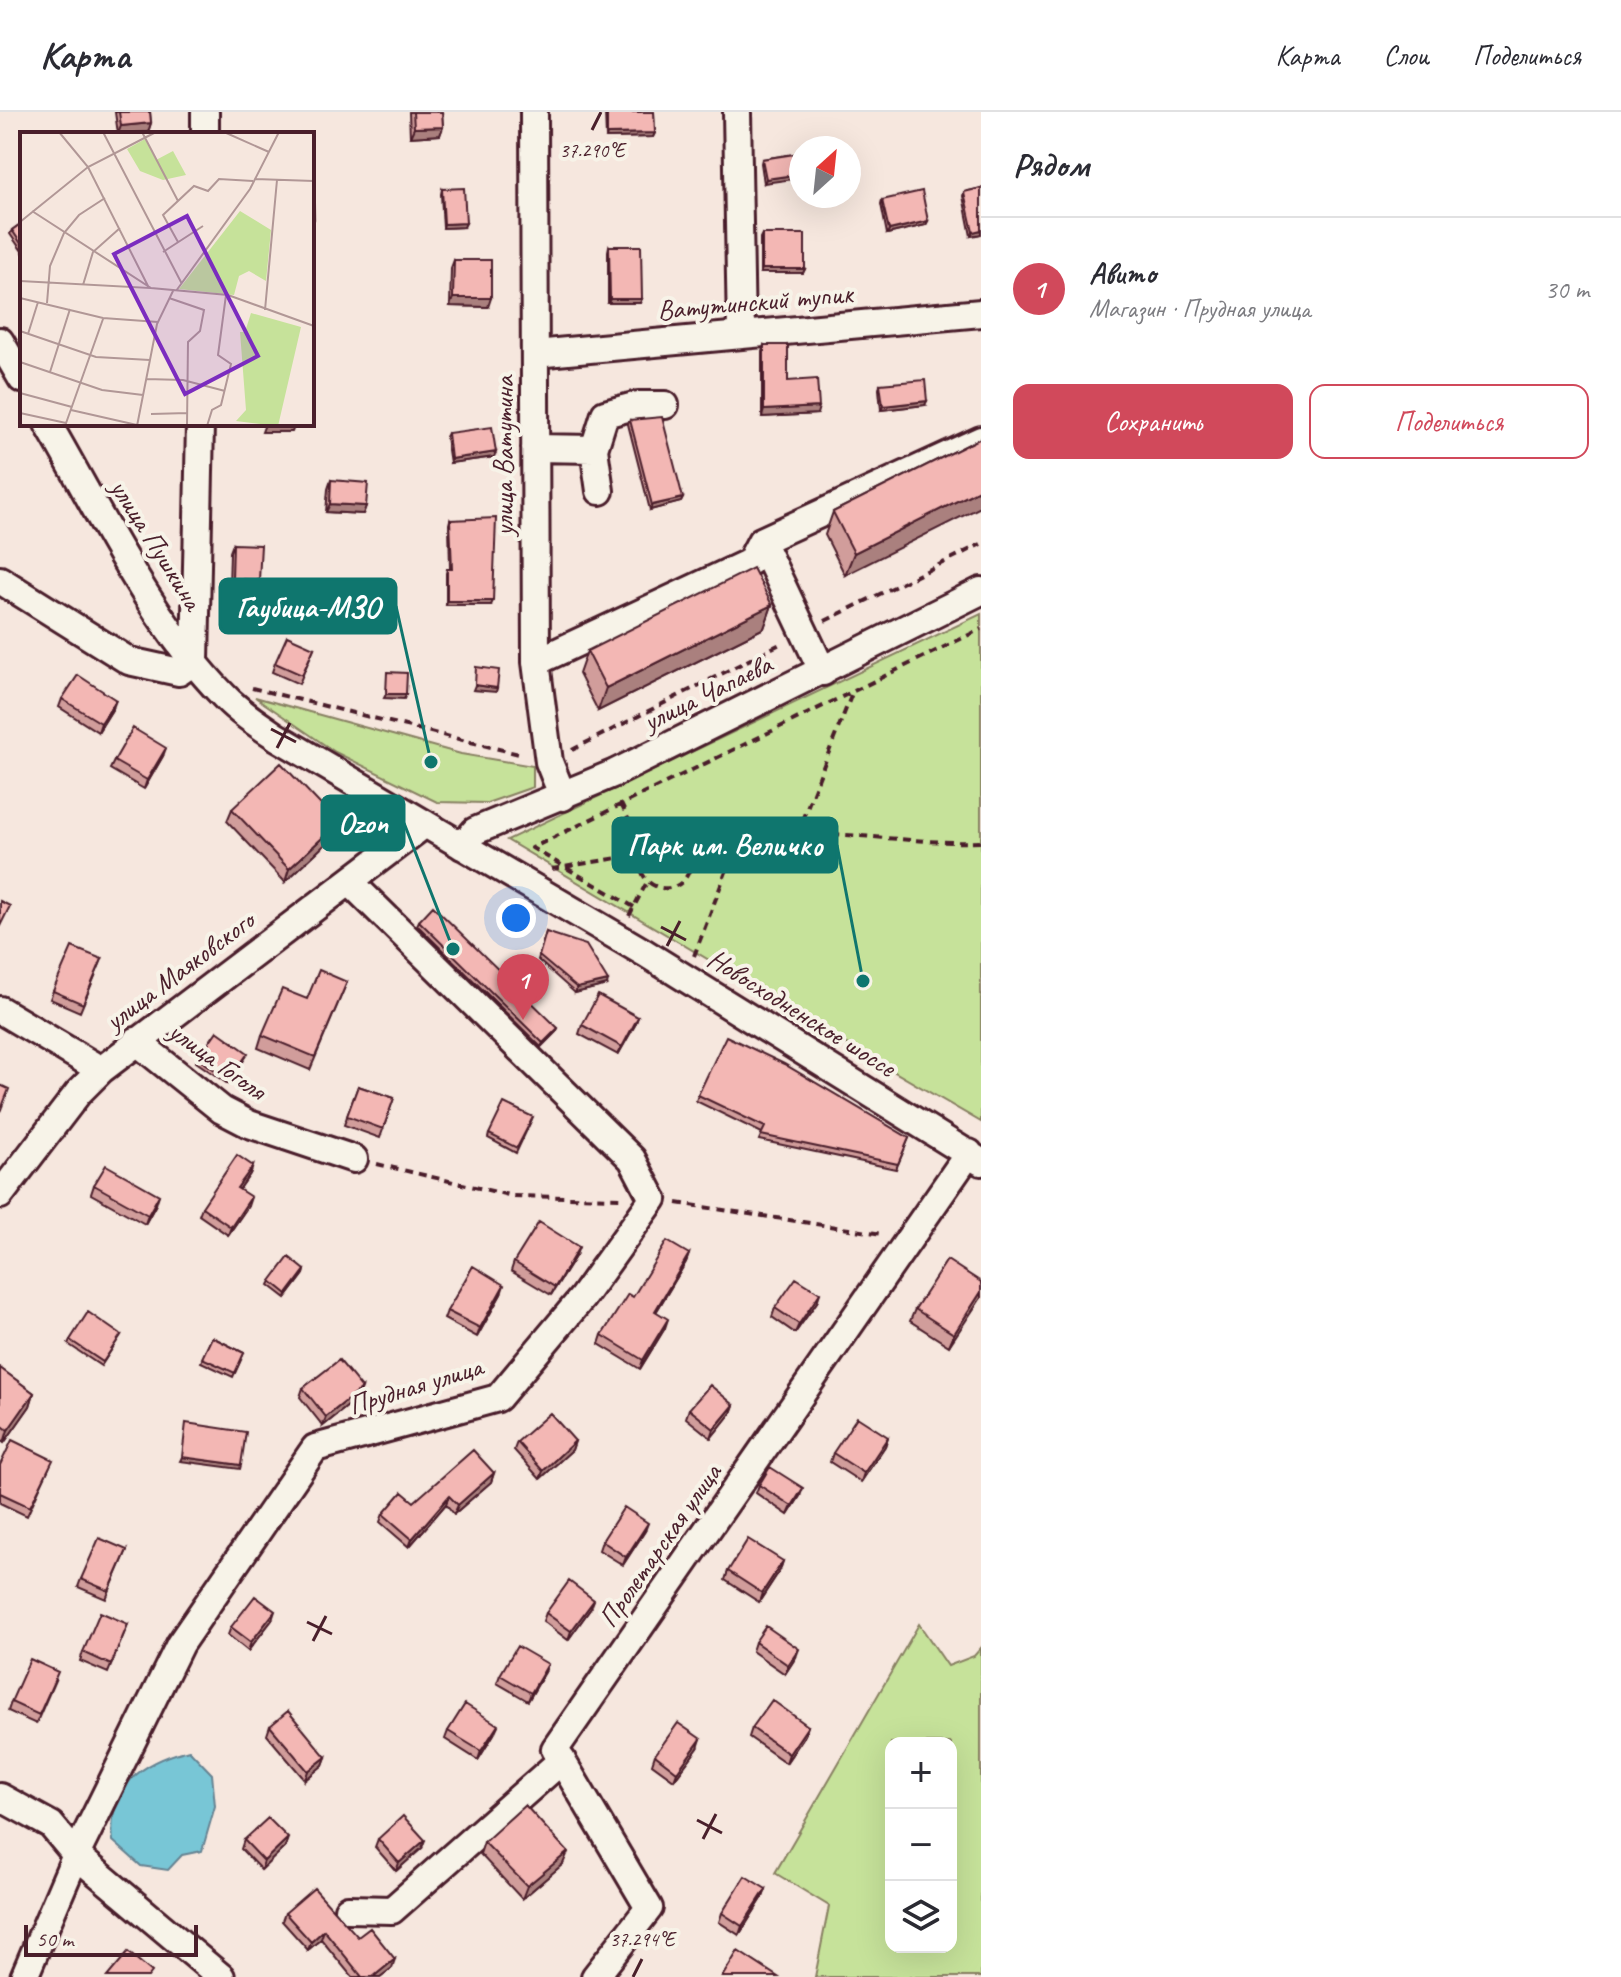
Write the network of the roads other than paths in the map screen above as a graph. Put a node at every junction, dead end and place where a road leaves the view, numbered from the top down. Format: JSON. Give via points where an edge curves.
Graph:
{"nodes":[{"id":1,"x":534,"y":112,"type":"edge"},
{"id":2,"x":737,"y":112,"type":"edge"},
{"id":3,"x":981,"y":313,"type":"edge"},
{"id":4,"x":741,"y":333,"type":"junction"},
{"id":5,"x":0,"y":341,"type":"edge"},
{"id":6,"x":535,"y":354,"type":"junction"},
{"id":7,"x":20,"y":376,"type":"edge"},
{"id":8,"x":665,"y":405,"type":"dead end"},
{"id":9,"x":49,"y":426,"type":"edge"},
{"id":10,"x":200,"y":426,"type":"edge"},
{"id":11,"x":981,"y":440,"type":"edge"},
{"id":12,"x":535,"y":448,"type":"junction"},
{"id":13,"x":594,"y":449,"type":"junction"},
{"id":14,"x":600,"y":491,"type":"dead end"},
{"id":15,"x":761,"y":541,"type":"junction"},
{"id":16,"x":0,"y":580,"type":"edge"},
{"id":17,"x":981,"y":591,"type":"edge"},
{"id":18,"x":195,"y":661,"type":"junction"},
{"id":19,"x":536,"y":662,"type":"junction"},
{"id":20,"x":823,"y":672,"type":"junction"},
{"id":21,"x":563,"y":797,"type":"junction"},
{"id":22,"x":425,"y":824,"type":"junction"},
{"id":23,"x":462,"y":846,"type":"junction"},
{"id":24,"x":350,"y":882,"type":"junction"},
{"id":25,"x":0,"y":1010,"type":"edge"},
{"id":26,"x":136,"y":1041,"type":"junction"},
{"id":27,"x":101,"y":1070,"type":"junction"},
{"id":28,"x":975,"y":1158,"type":"edge"},
{"id":29,"x":354,"y":1159,"type":"dead end"},
{"id":30,"x":0,"y":1195,"type":"edge"},
{"id":31,"x":562,"y":1760,"type":"junction"},
{"id":32,"x":0,"y":1797,"type":"edge"},
{"id":33,"x":76,"y":1855,"type":"junction"},
{"id":34,"x":348,"y":1909,"type":"dead end"},
{"id":35,"x":24,"y":1977,"type":"edge"},
{"id":36,"x":221,"y":1977,"type":"edge"},
{"id":37,"x":595,"y":1977,"type":"edge"}],
"edges":[{"from":1,"to":6,"type":"street","name":"улица Ватутина"},
{"from":2,"to":4,"type":"street"},
{"from":3,"to":4,"type":"street","name":"Ватутинский тупик"},
{"from":4,"to":6,"type":"street","name":"Ватутинский тупик"},
{"from":5,"to":7,"type":"street"},
{"from":6,"to":12,"type":"street","name":"улица Ватутина"},
{"from":8,"to":13,"type":"street","via":[[638,405],[605,414]]},
{"from":9,"to":18,"type":"street","name":"улица Пушкина","via":[[134,572]]},
{"from":10,"to":18,"type":"street"},
{"from":11,"to":15,"type":"street"},
{"from":12,"to":13,"type":"street"},
{"from":12,"to":19,"type":"street","name":"улица Ватутина"},
{"from":13,"to":14,"type":"street"},
{"from":15,"to":19,"type":"street","via":[[750,562]]},
{"from":15,"to":20,"type":"street"},
{"from":16,"to":18,"type":"street","via":[[129,661],[179,672]]},
{"from":17,"to":20,"type":"street","name":"улица Чапаева"},
{"from":18,"to":22,"type":"street","name":"улица Пушкина","via":[[225,697],[277,737]]},
{"from":19,"to":21,"type":"street","name":"улица Ватутина","via":[[549,762]]},
{"from":20,"to":21,"type":"street","name":"улица Чапаева"},
{"from":21,"to":23,"type":"street","name":"улица Чапаева","via":[[475,831]]},
{"from":22,"to":23,"type":"street","name":"улица Пушкина"},
{"from":22,"to":24,"type":"street","name":"улица Маяковского"},
{"from":23,"to":28,"type":"street","name":"Новосходненское шоссе"},
{"from":24,"to":26,"type":"street","name":"улица Маяковского"},
{"from":24,"to":33,"type":"street","name":"Прудная улица","via":[[632,1159],[653,1199],[582,1298],[498,1398],[315,1448],[180,1644]]},
{"from":25,"to":27,"type":"street"},
{"from":26,"to":27,"type":"street","name":"улица Маяковского"},
{"from":26,"to":29,"type":"street","name":"улица Гоголя","via":[[235,1117]]},
{"from":27,"to":30,"type":"street","name":"улица Маяковского"},
{"from":28,"to":31,"type":"street","name":"Пролетарская улица","via":[[555,1749]]},
{"from":31,"to":34,"type":"street","via":[[392,1910]]},
{"from":31,"to":37,"type":"street","via":[[649,1908]]},
{"from":32,"to":33,"type":"street","via":[[51,1825]]},
{"from":33,"to":35,"type":"street","name":"Прудная улица"},
{"from":33,"to":36,"type":"street"}]}
